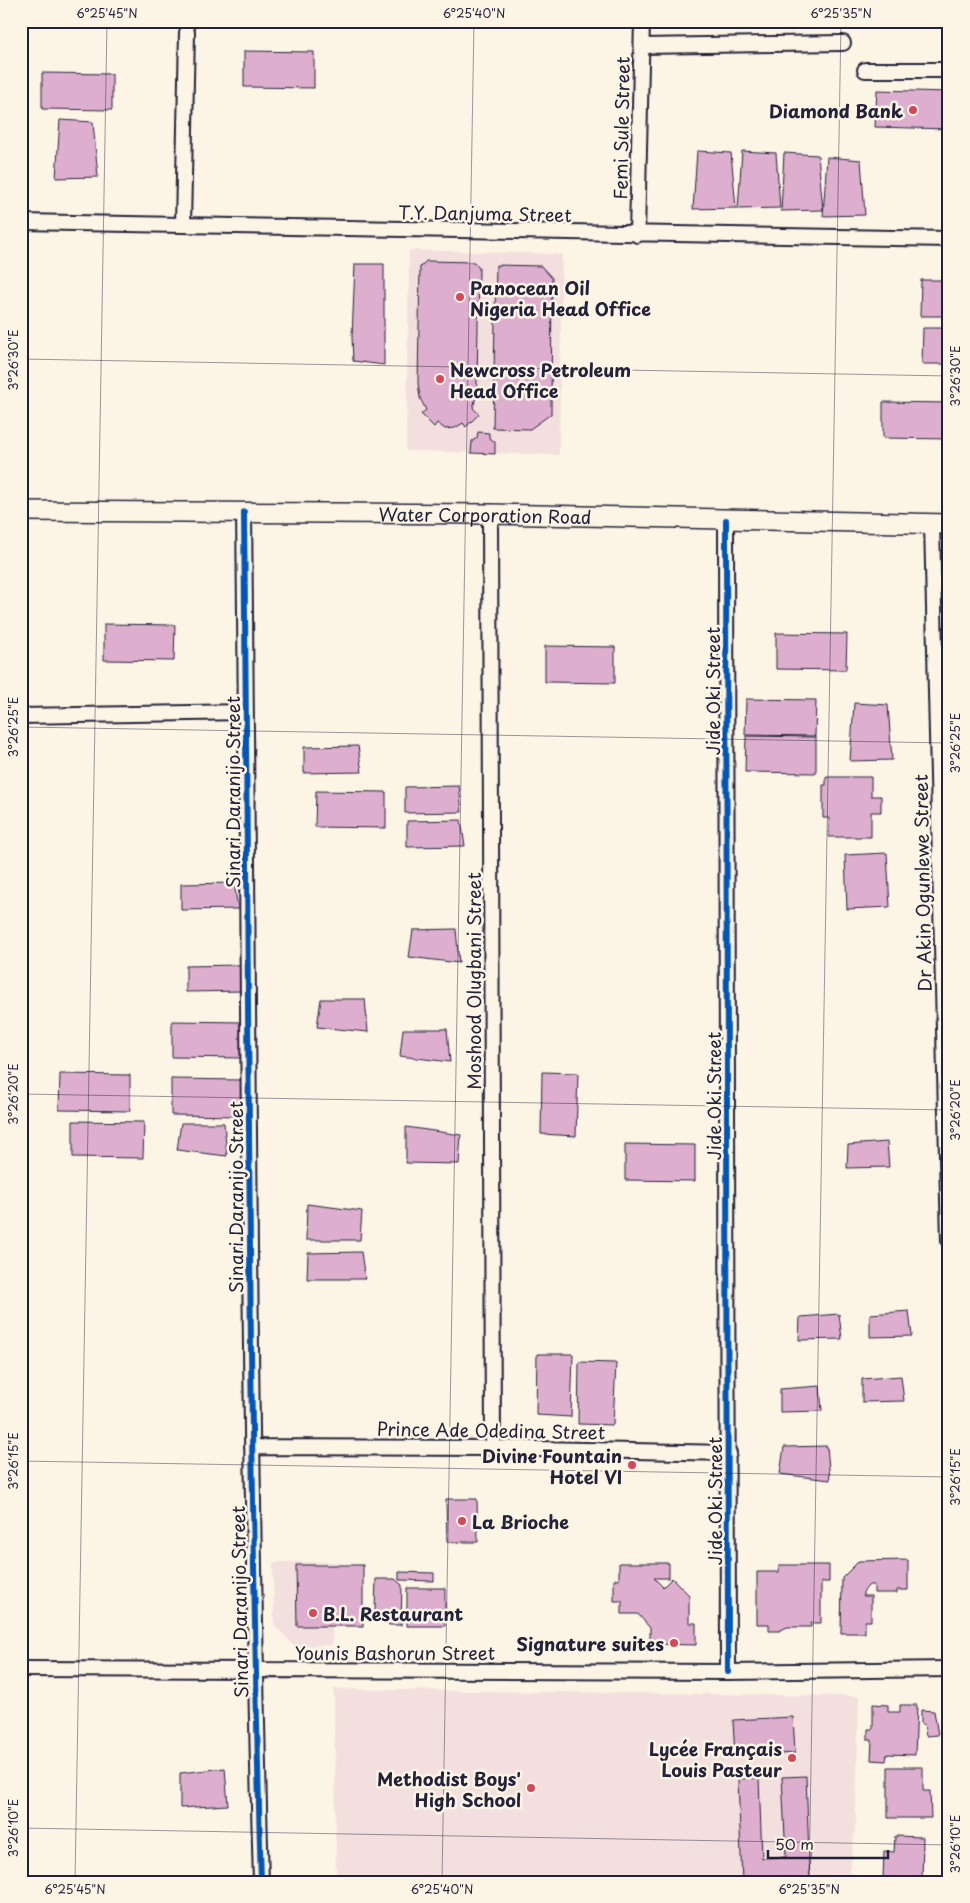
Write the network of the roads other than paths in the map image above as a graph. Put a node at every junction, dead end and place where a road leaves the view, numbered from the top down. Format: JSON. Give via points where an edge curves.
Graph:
{"nodes":[{"id":1,"x":642,"y":21,"type":"edge"},
{"id":2,"x":187,"y":32,"type":"dead end"},
{"id":3,"x":843,"y":44,"type":"dead end"},
{"id":4,"x":642,"y":46,"type":"junction"},
{"id":5,"x":865,"y":70,"type":"dead end"},
{"id":6,"x":949,"y":70,"type":"edge"},
{"id":7,"x":21,"y":222,"type":"edge"},
{"id":8,"x":183,"y":225,"type":"junction"},
{"id":9,"x":638,"y":235,"type":"junction"},
{"id":10,"x":949,"y":239,"type":"edge"},
{"id":11,"x":21,"y":511,"type":"edge"},
{"id":12,"x":244,"y":512,"type":"junction"},
{"id":13,"x":490,"y":514,"type":"junction"},
{"id":14,"x":726,"y":520,"type":"junction"},
{"id":15,"x":941,"y":524,"type":"edge"},
{"id":16,"x":246,"y":712,"type":"junction"},
{"id":17,"x":21,"y":716,"type":"edge"},
{"id":18,"x":946,"y":1000,"type":"edge"},
{"id":19,"x":948,"y":1169,"type":"edge"},
{"id":20,"x":949,"y":1241,"type":"edge"},
{"id":21,"x":252,"y":1447,"type":"junction"},
{"id":22,"x":493,"y":1448,"type":"junction"},
{"id":23,"x":729,"y":1453,"type":"junction"},
{"id":24,"x":21,"y":1669,"type":"edge"},
{"id":25,"x":949,"y":1669,"type":"edge"},
{"id":26,"x":255,"y":1670,"type":"junction"},
{"id":27,"x":728,"y":1672,"type":"junction"},
{"id":28,"x":261,"y":1882,"type":"edge"}],
"edges":[{"from":1,"to":4,"type":"street","name":"Femi Sule Street"},
{"from":2,"to":8,"type":"street"},
{"from":3,"to":4,"type":"street"},
{"from":4,"to":9,"type":"street","name":"Femi Sule Street"},
{"from":5,"to":6,"type":"street"},
{"from":7,"to":8,"type":"street","name":"T.Y. Danjuma Street"},
{"from":8,"to":9,"type":"street","name":"T.Y. Danjuma Street"},
{"from":9,"to":10,"type":"street","name":"T.Y. Danjuma Street"},
{"from":11,"to":12,"type":"street","name":"Water Corporation Road"},
{"from":12,"to":13,"type":"street","name":"Water Corporation Road"},
{"from":12,"to":16,"type":"street","name":"Sinari Daranijo Street"},
{"from":13,"to":14,"type":"street","name":"Water Corporation Road"},
{"from":13,"to":22,"type":"street","name":"Moshood Olugbani Street"},
{"from":14,"to":15,"type":"street","name":"Water Corporation Road"},
{"from":14,"to":23,"type":"street","name":"Jide Oki Street"},
{"from":15,"to":18,"type":"street","name":"Dr Akin Ogunlewe Street"},
{"from":16,"to":17,"type":"street"},
{"from":16,"to":21,"type":"street","name":"Sinari Daranijo Street"},
{"from":18,"to":19,"type":"street","name":"Dr Akin Ogunlewe Street"},
{"from":19,"to":20,"type":"street","name":"Dr Akin Ogunlewe Street"},
{"from":21,"to":22,"type":"street","name":"Prince Ade Odedina Street"},
{"from":21,"to":26,"type":"street","name":"Sinari Daranijo Street"},
{"from":22,"to":23,"type":"street","name":"Prince Ade Odedina Street"},
{"from":23,"to":27,"type":"street","name":"Jide Oki Street"},
{"from":24,"to":26,"type":"street","name":"Younis Bashorun Street"},
{"from":25,"to":27,"type":"street","name":"Younis Bashorun Street"},
{"from":26,"to":27,"type":"street","name":"Younis Bashorun Street"},
{"from":26,"to":28,"type":"street","name":"Sinari Daranijo Street"}]}
